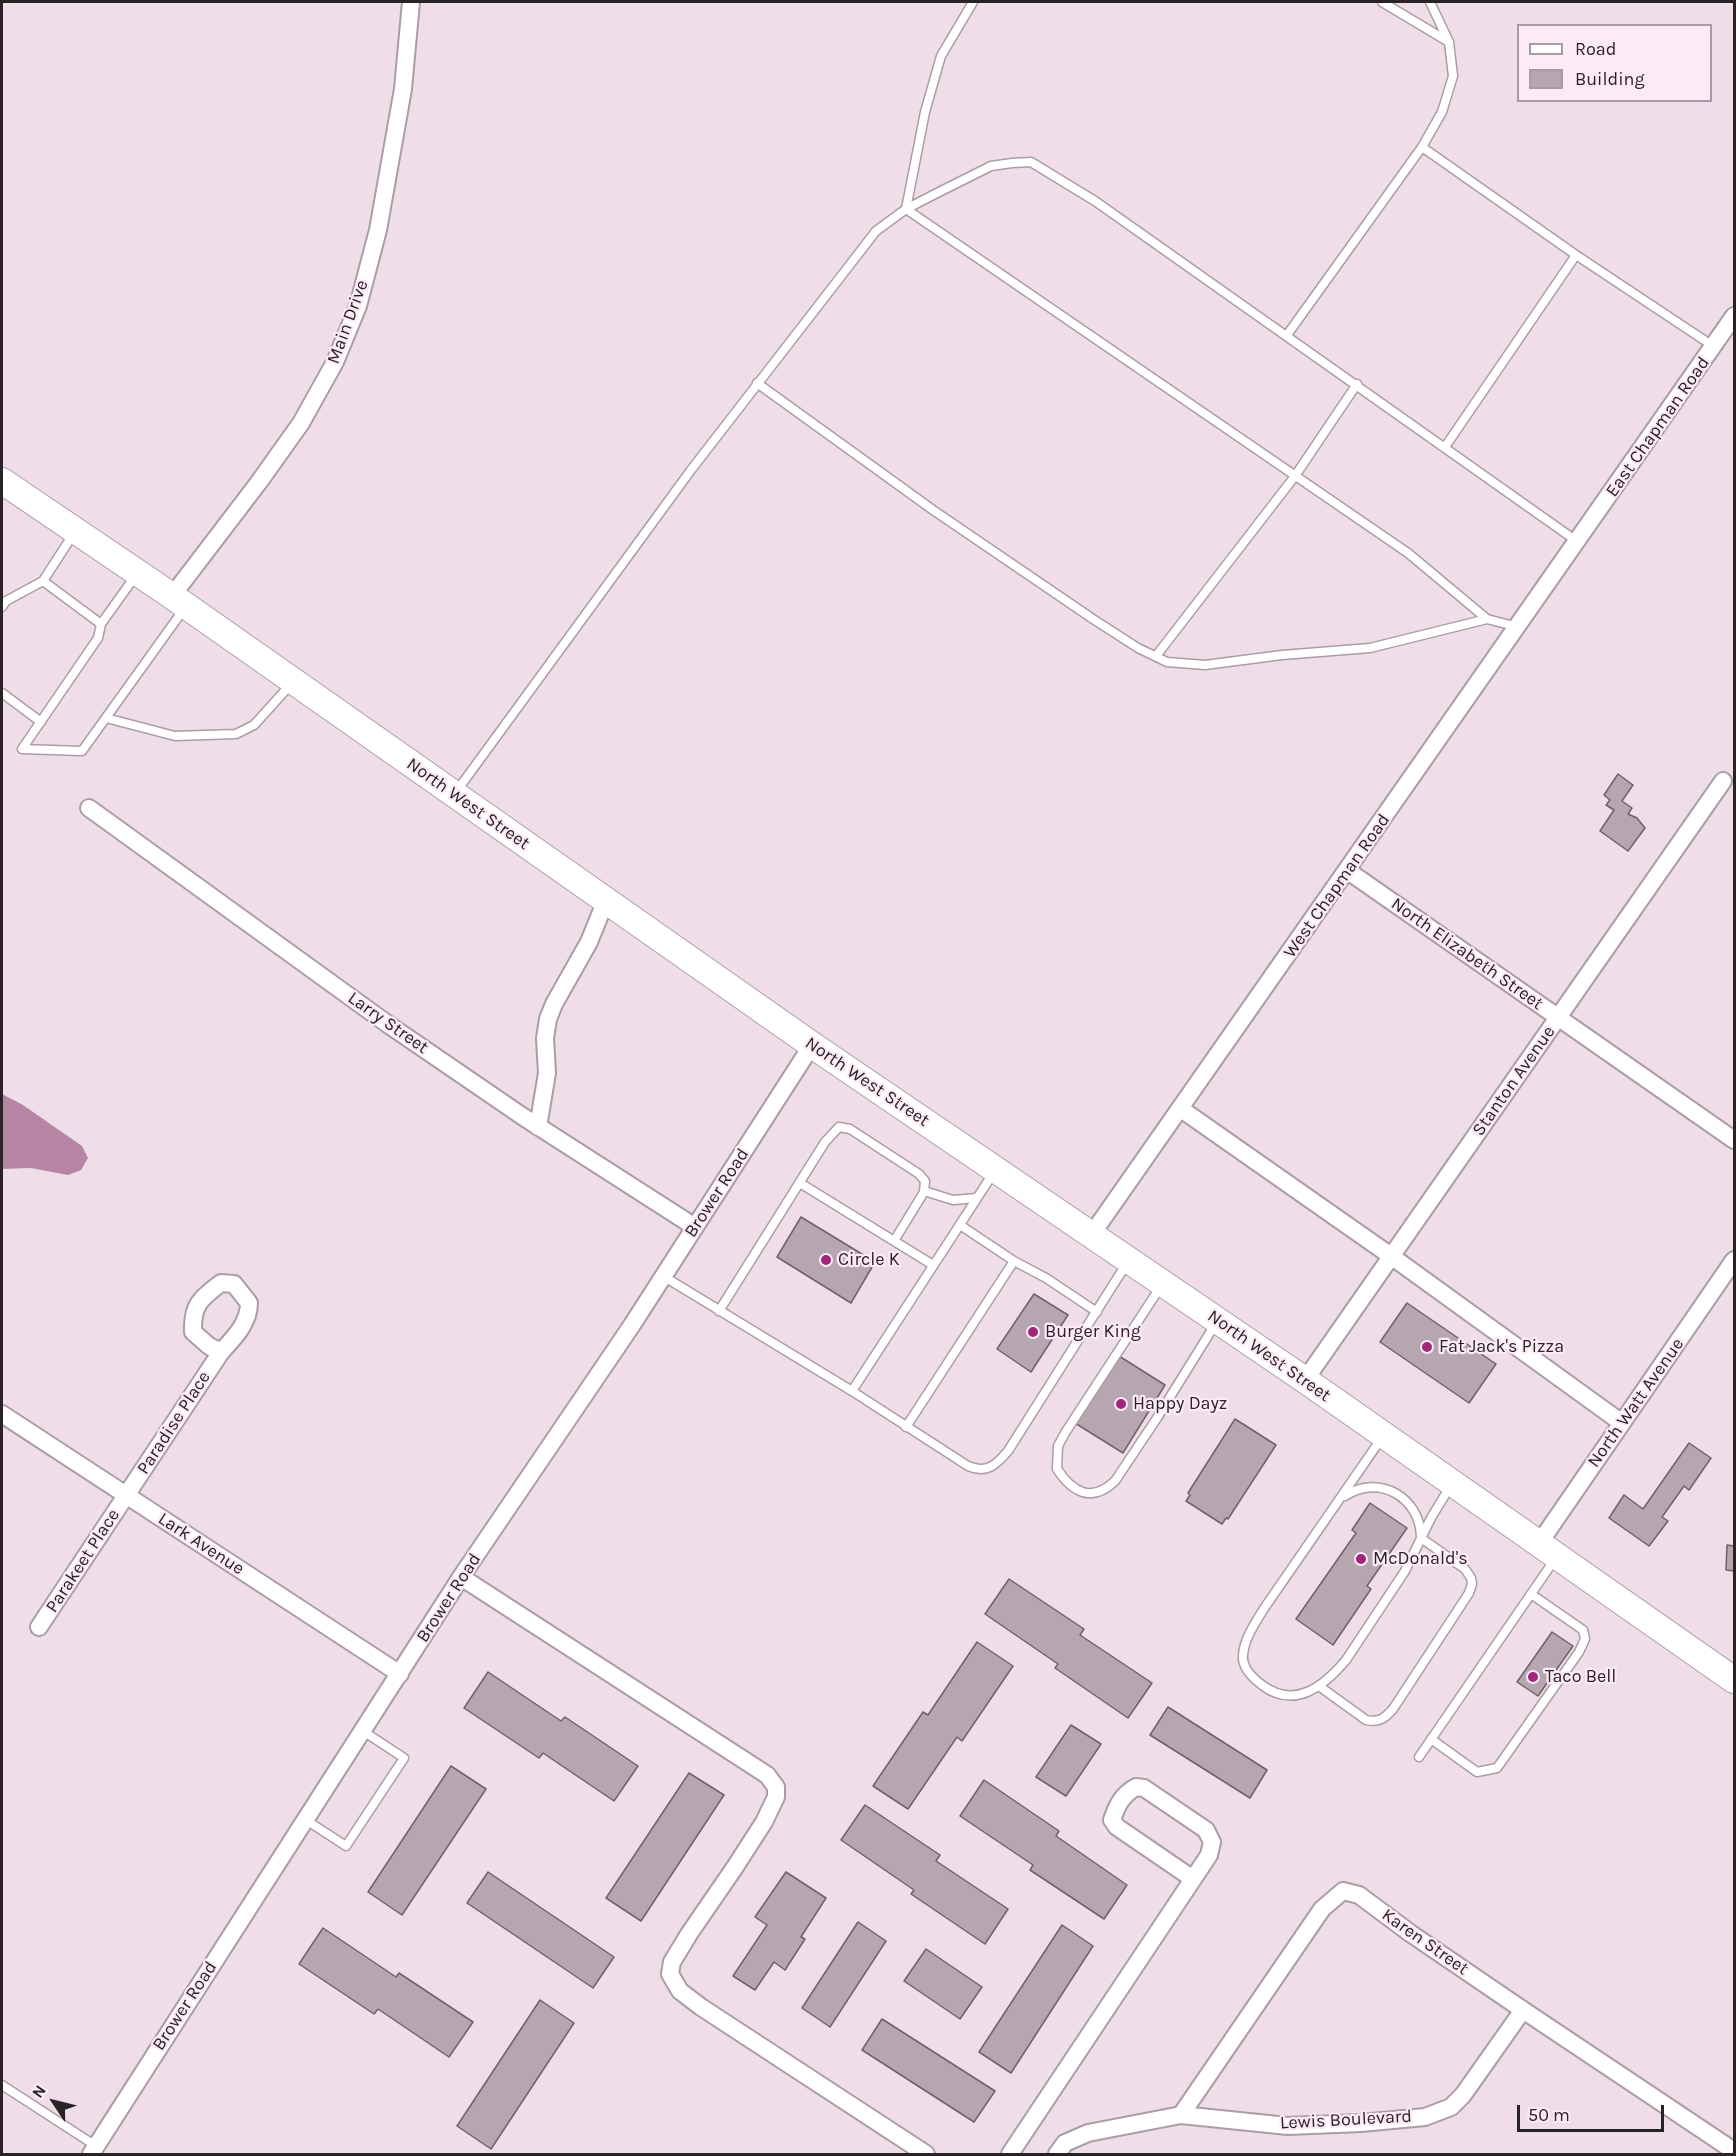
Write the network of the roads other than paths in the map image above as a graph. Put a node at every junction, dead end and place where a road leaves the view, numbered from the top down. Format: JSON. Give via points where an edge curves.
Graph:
{"nodes":[{"id":1,"x":411,"y":2,"type":"edge"},
{"id":2,"x":973,"y":2,"type":"edge"},
{"id":3,"x":1382,"y":2,"type":"edge"},
{"id":4,"x":1430,"y":2,"type":"edge"},
{"id":5,"x":1449,"y":42,"type":"junction"},
{"id":6,"x":1422,"y":147,"type":"junction"},
{"id":7,"x":906,"y":209,"type":"junction"},
{"id":8,"x":1576,"y":255,"type":"junction"},
{"id":9,"x":1734,"y":316,"type":"edge"},
{"id":10,"x":1287,"y":335,"type":"junction"},
{"id":11,"x":1713,"y":346,"type":"junction"},
{"id":12,"x":757,"y":383,"type":"junction"},
{"id":13,"x":1357,"y":384,"type":"junction"},
{"id":14,"x":1446,"y":447,"type":"junction"},
{"id":15,"x":1295,"y":476,"type":"junction"},
{"id":16,"x":2,"y":481,"type":"edge"},
{"id":17,"x":75,"y":532,"type":"junction"},
{"id":18,"x":1579,"y":539,"type":"junction"},
{"id":19,"x":137,"y":573,"type":"junction"},
{"id":20,"x":43,"y":581,"type":"junction"},
{"id":21,"x":179,"y":601,"type":"junction"},
{"id":22,"x":2,"y":608,"type":"edge"},
{"id":23,"x":1486,"y":619,"type":"junction"},
{"id":24,"x":101,"y":624,"type":"junction"},
{"id":25,"x":1518,"y":627,"type":"junction"},
{"id":26,"x":1156,"y":656,"type":"junction"},
{"id":27,"x":294,"y":682,"type":"junction"},
{"id":28,"x":2,"y":693,"type":"edge"},
{"id":29,"x":106,"y":718,"type":"junction"},
{"id":30,"x":41,"y":722,"type":"junction"},
{"id":31,"x":1723,"y":781,"type":"dead end"},
{"id":32,"x":454,"y":795,"type":"junction"},
{"id":33,"x":89,"y":808,"type":"dead end"},
{"id":34,"x":1348,"y":871,"type":"junction"},
{"id":35,"x":606,"y":900,"type":"junction"},
{"id":36,"x":1558,"y":1018,"type":"junction"},
{"id":37,"x":812,"y":1045,"type":"junction"},
{"id":38,"x":1180,"y":1109,"type":"junction"},
{"id":39,"x":538,"y":1127,"type":"junction"},
{"id":40,"x":1734,"y":1140,"type":"edge"},
{"id":41,"x":996,"y":1169,"type":"junction"},
{"id":42,"x":800,"y":1183,"type":"junction"},
{"id":43,"x":924,"y":1191,"type":"junction"},
{"id":44,"x":977,"y":1198,"type":"junction"},
{"id":45,"x":960,"y":1225,"type":"junction"},
{"id":46,"x":695,"y":1227,"type":"junction"},
{"id":47,"x":1092,"y":1234,"type":"junction"},
{"id":48,"x":894,"y":1241,"type":"junction"},
{"id":49,"x":1391,"y":1256,"type":"junction"},
{"id":50,"x":1129,"y":1260,"type":"junction"},
{"id":51,"x":1734,"y":1260,"type":"edge"},
{"id":52,"x":1014,"y":1261,"type":"junction"},
{"id":53,"x":933,"y":1265,"type":"junction"},
{"id":54,"x":663,"y":1276,"type":"junction"},
{"id":55,"x":1163,"y":1283,"type":"junction"},
{"id":56,"x":719,"y":1311,"type":"junction"},
{"id":57,"x":1097,"y":1312,"type":"junction"},
{"id":58,"x":1218,"y":1321,"type":"junction"},
{"id":59,"x":221,"y":1352,"type":"dead end"},
{"id":60,"x":1305,"y":1380,"type":"junction"},
{"id":61,"x":852,"y":1391,"type":"junction"},
{"id":62,"x":2,"y":1414,"type":"edge"},
{"id":63,"x":1622,"y":1423,"type":"junction"},
{"id":64,"x":906,"y":1427,"type":"junction"},
{"id":65,"x":1383,"y":1436,"type":"junction"},
{"id":66,"x":1452,"y":1484,"type":"junction"},
{"id":67,"x":126,"y":1495,"type":"junction"},
{"id":68,"x":1338,"y":1502,"type":"junction"},
{"id":69,"x":1421,"y":1538,"type":"junction"},
{"id":70,"x":1548,"y":1551,"type":"junction"},
{"id":71,"x":461,"y":1576,"type":"junction"},
{"id":72,"x":1531,"y":1594,"type":"junction"},
{"id":73,"x":39,"y":1627,"type":"dead end"},
{"id":74,"x":400,"y":1674,"type":"junction"},
{"id":75,"x":1734,"y":1680,"type":"edge"},
{"id":76,"x":1319,"y":1686,"type":"junction"},
{"id":77,"x":363,"y":1731,"type":"junction"},
{"id":78,"x":1431,"y":1738,"type":"junction"},
{"id":79,"x":1419,"y":1757,"type":"dead end"},
{"id":80,"x":306,"y":1820,"type":"junction"},
{"id":81,"x":1193,"y":1879,"type":"junction"},
{"id":82,"x":1523,"y":2010,"type":"junction"},
{"id":83,"x":2,"y":2085,"type":"edge"},
{"id":84,"x":1182,"y":2115,"type":"junction"},
{"id":85,"x":93,"y":2150,"type":"edge"},
{"id":86,"x":1734,"y":2151,"type":"edge"},
{"id":87,"x":926,"y":2154,"type":"edge"},
{"id":88,"x":1010,"y":2154,"type":"edge"},
{"id":89,"x":1057,"y":2154,"type":"edge"}],
"edges":[{"from":1,"to":21,"type":"street","name":"Main Drive","via":[[403,88],[378,230],[358,306],[336,362],[301,423]]},
{"from":2,"to":7,"type":"lane","via":[[941,56],[925,112]]},
{"from":3,"to":5,"type":"lane"},
{"from":4,"to":5,"type":"lane"},
{"from":5,"to":6,"type":"lane","via":[[1453,76],[1442,112]]},
{"from":6,"to":8,"type":"lane"},
{"from":6,"to":10,"type":"lane"},
{"from":7,"to":10,"type":"lane","via":[[991,166],[1032,162],[1095,201]]},
{"from":7,"to":12,"type":"lane","via":[[876,231]]},
{"from":7,"to":15,"type":"lane"},
{"from":8,"to":11,"type":"lane"},
{"from":8,"to":14,"type":"lane"},
{"from":9,"to":11,"type":"street","name":"East Chapman Road"},
{"from":10,"to":13,"type":"lane"},
{"from":11,"to":18,"type":"street","name":"East Chapman Road"},
{"from":12,"to":26,"type":"lane","via":[[933,510],[1138,648]]},
{"from":12,"to":32,"type":"lane"},
{"from":13,"to":14,"type":"lane"},
{"from":13,"to":15,"type":"lane"},
{"from":14,"to":18,"type":"lane"},
{"from":15,"to":23,"type":"lane","via":[[1408,553]]},
{"from":15,"to":26,"type":"lane"},
{"from":16,"to":17,"type":"main road","name":"North West Street"},
{"from":17,"to":19,"type":"main road","name":"North West Street"},
{"from":17,"to":20,"type":"lane"},
{"from":18,"to":25,"type":"street","name":"West Chapman Road"},
{"from":19,"to":21,"type":"main road","name":"North West Street"},
{"from":19,"to":24,"type":"lane"},
{"from":20,"to":22,"type":"lane","via":[[6,601]]},
{"from":20,"to":24,"type":"lane"},
{"from":21,"to":27,"type":"main road","name":"North West Street"},
{"from":21,"to":29,"type":"lane"},
{"from":23,"to":25,"type":"lane"},
{"from":23,"to":26,"type":"lane","via":[[1370,648],[1205,665],[1167,662]]},
{"from":24,"to":30,"type":"lane","via":[[98,638]]},
{"from":25,"to":34,"type":"street","name":"West Chapman Road"},
{"from":27,"to":29,"type":"lane","via":[[254,725],[236,734],[175,736]]},
{"from":27,"to":32,"type":"main road","name":"North West Street"},
{"from":28,"to":30,"type":"lane"},
{"from":29,"to":30,"type":"lane","via":[[82,752],[22,750]]},
{"from":31,"to":36,"type":"street","name":"Stanton Avenue"},
{"from":32,"to":35,"type":"main road","name":"North West Street"},
{"from":33,"to":39,"type":"street","name":"Larry Street","via":[[389,1025]]},
{"from":34,"to":36,"type":"street","name":"North Elizabeth Street"},
{"from":34,"to":38,"type":"street","name":"West Chapman Road"},
{"from":35,"to":37,"type":"main road","name":"North West Street"},
{"from":35,"to":39,"type":"street","via":[[589,942],[548,1019],[547,1074]]},
{"from":36,"to":40,"type":"street","name":"North Elizabeth Street"},
{"from":36,"to":49,"type":"street","name":"Stanton Avenue"},
{"from":37,"to":41,"type":"main road","name":"North West Street"},
{"from":37,"to":46,"type":"street","name":"Brower Road"},
{"from":38,"to":47,"type":"street","name":"West Chapman Road"},
{"from":38,"to":49,"type":"street"},
{"from":39,"to":46,"type":"street","name":"Larry Street"},
{"from":41,"to":44,"type":"lane"},
{"from":41,"to":47,"type":"main road","name":"North West Street"},
{"from":42,"to":43,"type":"lane","via":[[832,1134],[845,1127],[922,1177]]},
{"from":42,"to":48,"type":"lane"},
{"from":42,"to":56,"type":"lane"},
{"from":43,"to":44,"type":"lane","via":[[953,1200]]},
{"from":43,"to":48,"type":"lane"},
{"from":44,"to":45,"type":"lane"},
{"from":45,"to":52,"type":"lane"},
{"from":45,"to":53,"type":"lane"},
{"from":46,"to":54,"type":"street","name":"Brower Road"},
{"from":47,"to":50,"type":"main road","name":"North West Street"},
{"from":48,"to":53,"type":"lane"},
{"from":49,"to":60,"type":"street","name":"Stanton Avenue"},
{"from":49,"to":63,"type":"street"},
{"from":50,"to":55,"type":"main road","name":"North West Street"},
{"from":50,"to":57,"type":"lane"},
{"from":51,"to":63,"type":"street","name":"North Watt Avenue"},
{"from":52,"to":57,"type":"lane"},
{"from":52,"to":64,"type":"lane"},
{"from":53,"to":61,"type":"lane"},
{"from":54,"to":56,"type":"lane"},
{"from":54,"to":71,"type":"street","name":"Brower Road"},
{"from":55,"to":58,"type":"main road","name":"North West Street"},
{"from":55,"to":58,"type":"lane","via":[[1058,1446],[1057,1469],[1079,1492],[1107,1490],[1115,1481]]},
{"from":56,"to":61,"type":"lane"},
{"from":57,"to":64,"type":"lane","via":[[1008,1451],[992,1467],[976,1470]]},
{"from":58,"to":60,"type":"main road","name":"North West Street"},
{"from":59,"to":67,"type":"street","name":"Paradise Place"},
{"from":60,"to":65,"type":"main road","name":"North West Street"},
{"from":61,"to":64,"type":"lane"},
{"from":62,"to":67,"type":"street","name":"Lark Avenue"},
{"from":63,"to":70,"type":"street","name":"North Watt Avenue"},
{"from":65,"to":66,"type":"main road","name":"North West Street"},
{"from":65,"to":68,"type":"lane"},
{"from":66,"to":69,"type":"lane"},
{"from":66,"to":70,"type":"main road","name":"North West Street"},
{"from":67,"to":73,"type":"street","name":"Parakeet Place"},
{"from":67,"to":74,"type":"street","name":"Lark Avenue"},
{"from":68,"to":69,"type":"lane","via":[[1367,1486],[1391,1491],[1406,1501],[1417,1516]]},
{"from":68,"to":76,"type":"lane","via":[[1265,1607],[1248,1637],[1243,1660],[1255,1681],[1276,1692],[1302,1695]]},
{"from":69,"to":76,"type":"lane","via":[[1405,1571],[1346,1660]]},
{"from":69,"to":76,"type":"lane","via":[[1465,1569],[1472,1584],[1393,1709],[1385,1718],[1370,1721]]},
{"from":70,"to":72,"type":"lane"},
{"from":70,"to":75,"type":"main road","name":"North West Street"},
{"from":71,"to":74,"type":"street","name":"Brower Road"},
{"from":71,"to":87,"type":"street","via":[[767,1775],[776,1787],[777,1797],[672,1962],[670,1974],[680,1991],[701,2007]]},
{"from":72,"to":78,"type":"lane"},
{"from":72,"to":78,"type":"lane","via":[[1583,1630],[1585,1640],[1579,1652],[1497,1768],[1477,1772]]},
{"from":74,"to":77,"type":"street","name":"Brower Road"},
{"from":77,"to":80,"type":"street","name":"Brower Road"},
{"from":77,"to":80,"type":"lane","via":[[404,1758],[346,1846]]},
{"from":78,"to":79,"type":"lane"},
{"from":80,"to":85,"type":"street","name":"Brower Road"},
{"from":81,"to":81,"type":"street","via":[[1112,1820],[1125,1793],[1136,1787],[1144,1788],[1206,1830],[1212,1842],[1209,1855]]},
{"from":81,"to":88,"type":"street"},
{"from":82,"to":84,"type":"street","name":"Lewis Boulevard","via":[[1463,2095],[1450,2107],[1425,2116],[1288,2126]]},
{"from":82,"to":84,"type":"street","name":"Karen Street","via":[[1359,1895],[1343,1891],[1322,1908]]},
{"from":82,"to":86,"type":"street","name":"Karen Street"},
{"from":83,"to":85,"type":"lane"},
{"from":84,"to":89,"type":"street","name":"Lewis Boulevard","via":[[1088,2133],[1065,2143]]}]}
